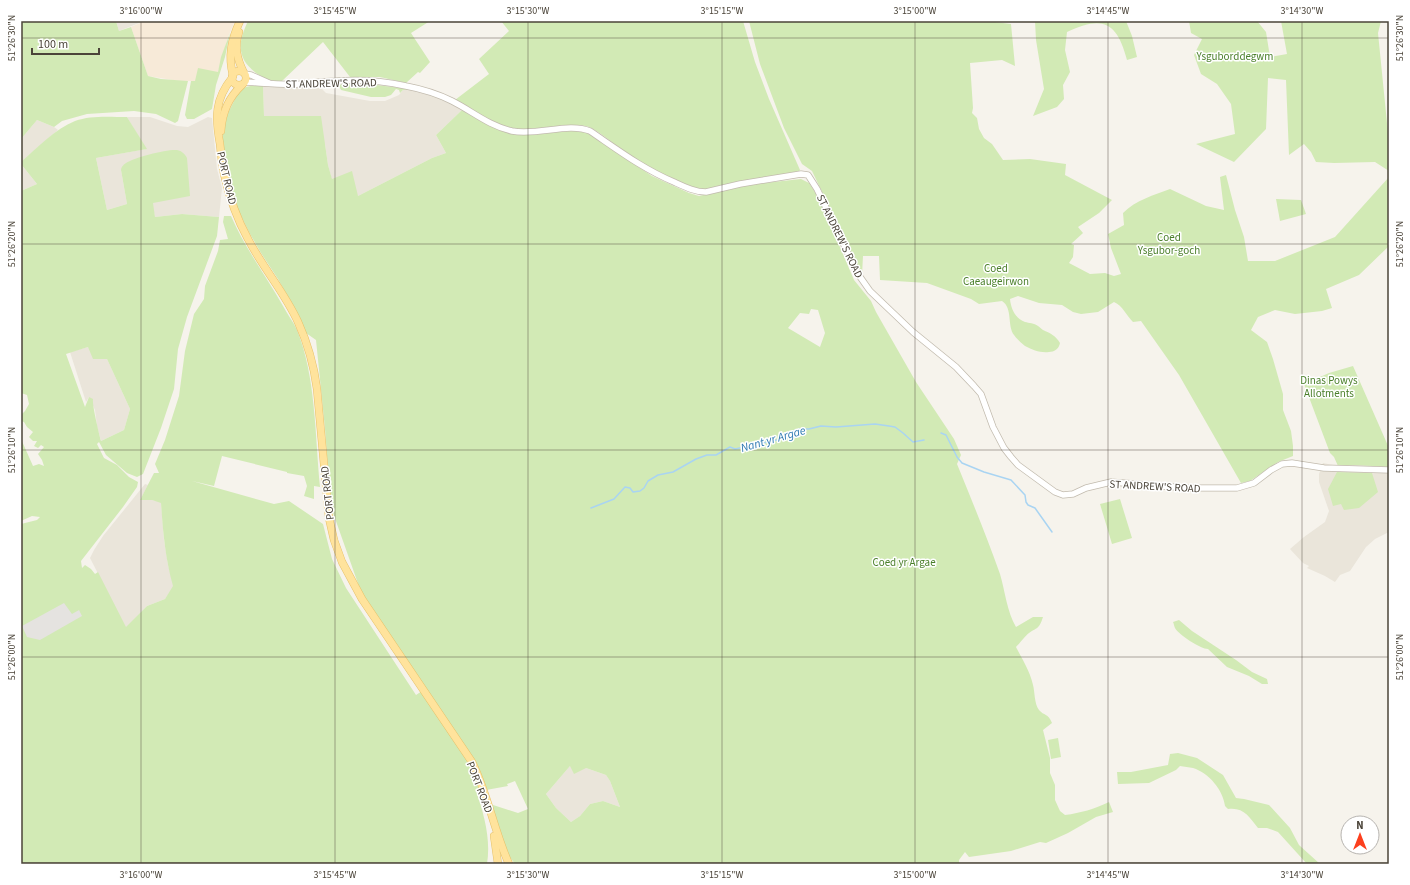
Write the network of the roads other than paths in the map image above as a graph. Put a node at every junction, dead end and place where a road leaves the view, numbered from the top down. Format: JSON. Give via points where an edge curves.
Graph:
{"nodes":[{"id":1,"x":240,"y":21,"type":"edge"},
{"id":2,"x":244,"y":21,"type":"edge"},
{"id":3,"x":233,"y":77,"type":"junction"},
{"id":4,"x":244,"y":78,"type":"junction"},
{"id":5,"x":220,"y":143,"type":"junction"},
{"id":6,"x":1389,"y":470,"type":"edge"},
{"id":7,"x":492,"y":820,"type":"junction"},
{"id":8,"x":498,"y":864,"type":"edge"},
{"id":9,"x":502,"y":864,"type":"edge"},
{"id":10,"x":507,"y":864,"type":"edge"}],
"edges":[{"from":1,"to":3,"type":"main road","via":[[230,48]]},
{"from":2,"to":4,"type":"main road","via":[[238,35],[236,50]]},
{"from":3,"to":4,"type":"main road","via":[[237,72]]},
{"from":3,"to":4,"type":"main road","via":[[236,84]]},
{"from":3,"to":5,"type":"main road","name":"PORT ROAD","via":[[222,92],[217,108]]},
{"from":4,"to":5,"type":"main road","name":"PORT ROAD","via":[[225,111]]},
{"from":4,"to":6,"type":"street","name":"ST ANDREW'S ROAD","via":[[251,75],[269,83],[302,84],[355,80],[391,83],[443,97],[498,127],[510,130],[536,132],[583,128],[644,168],[701,192],[801,174],[808,175],[858,274],[870,291],[913,332],[956,367],[981,394],[1004,448],[1018,465],[1063,495],[1111,482],[1187,488],[1237,488],[1254,483],[1271,470],[1292,462],[1324,468]]},
{"from":5,"to":7,"type":"main road","name":"PORT ROAD","via":[[226,181],[238,217],[249,241],[301,327],[309,350],[317,389],[329,518],[342,562],[362,599],[472,762]]},
{"from":7,"to":8,"type":"main road","name":"PORT ROAD"},
{"from":7,"to":10,"type":"main road","name":"PORT ROAD"},
{"from":9,"to":10,"type":"main road"}]}
